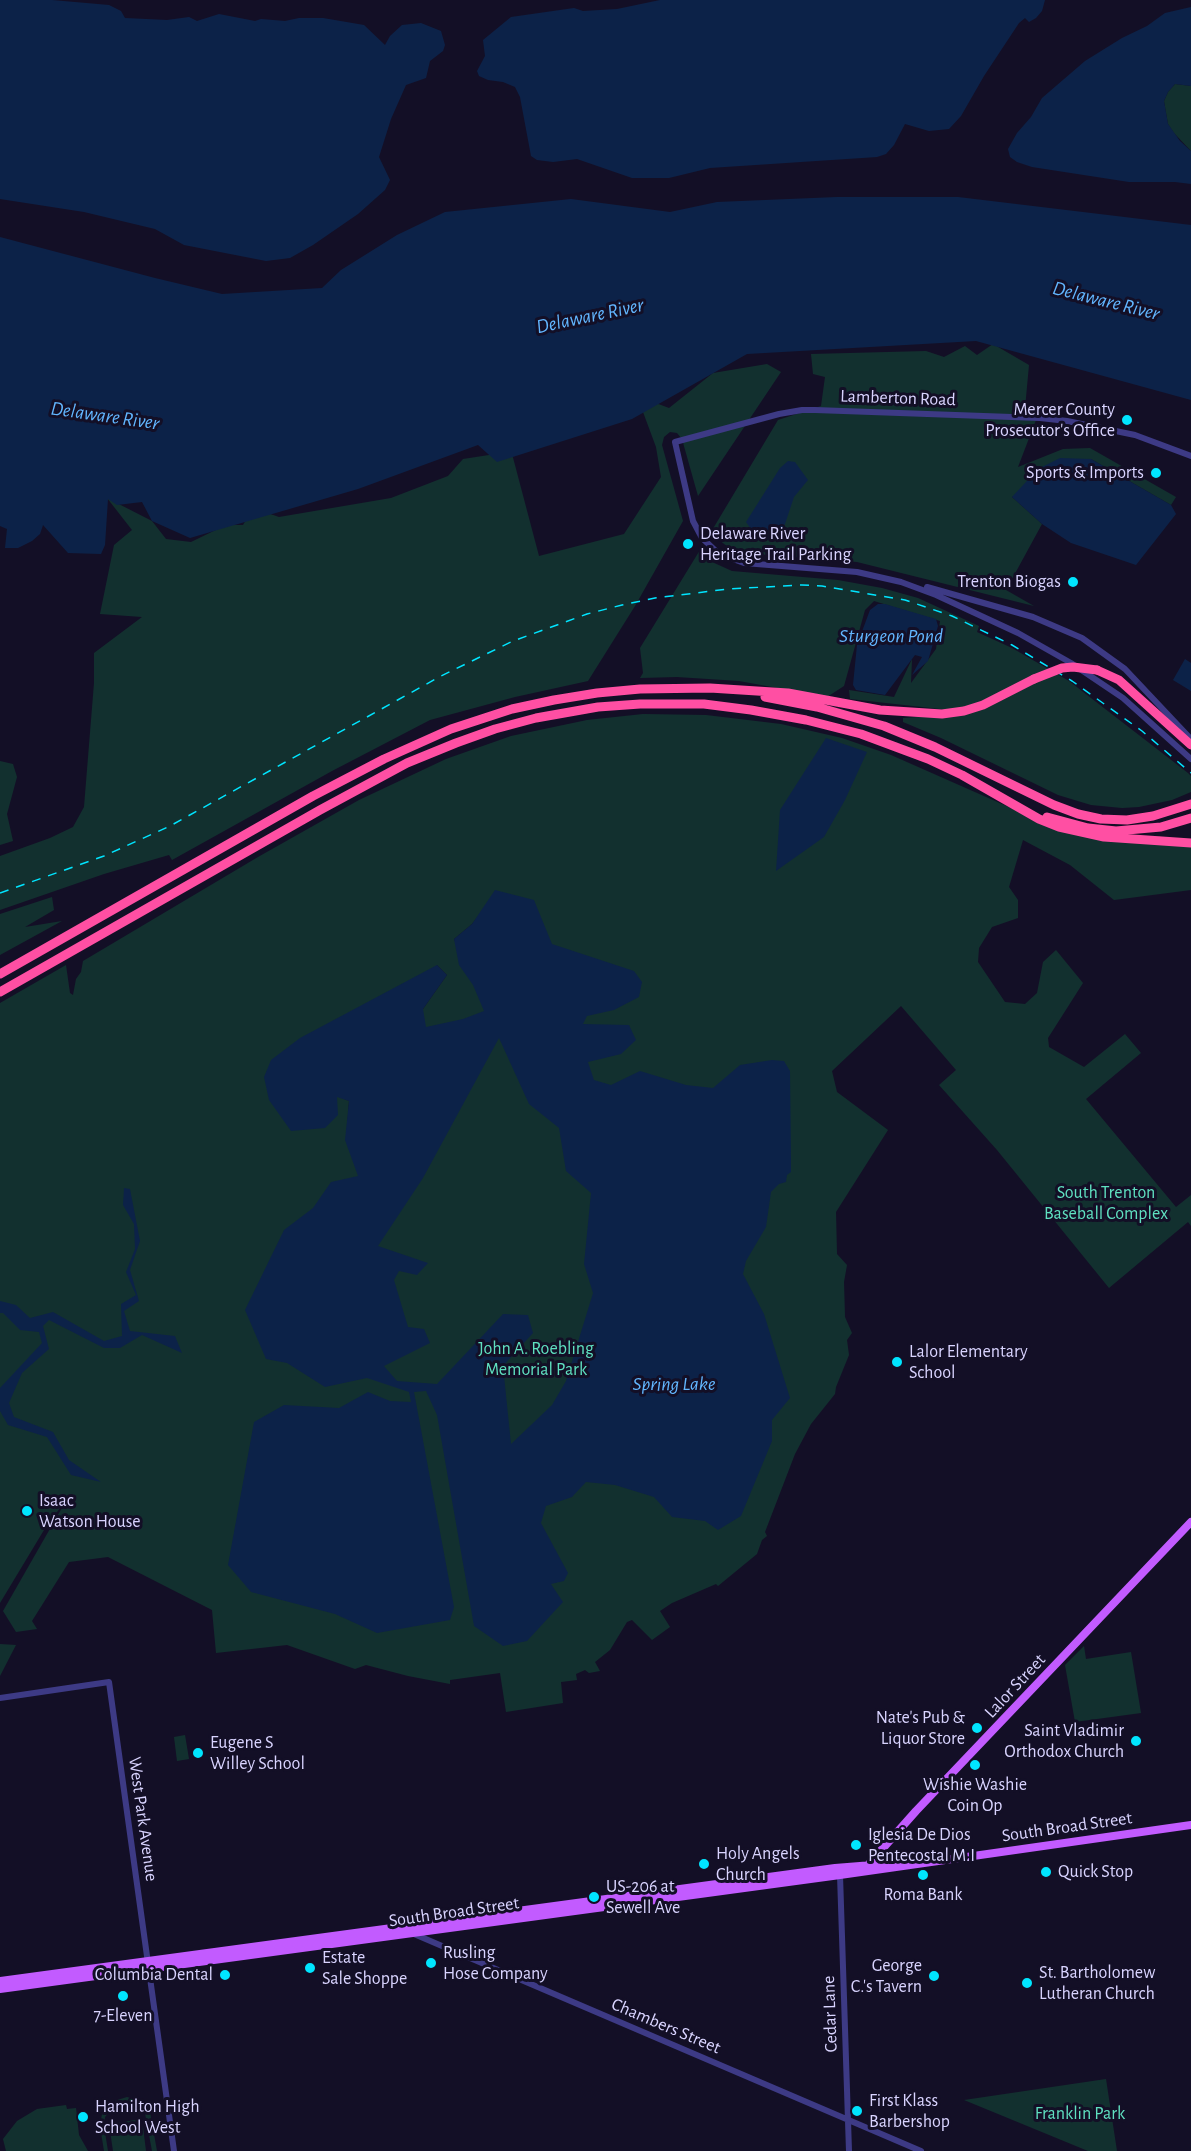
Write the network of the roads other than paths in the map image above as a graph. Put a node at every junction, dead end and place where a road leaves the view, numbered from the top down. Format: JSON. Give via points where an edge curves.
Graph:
{"nodes":[{"id":1,"x":1191,"y":456,"type":"edge"},
{"id":2,"x":911,"y":585,"type":"junction"},
{"id":3,"x":662,"y":688,"type":"junction"},
{"id":4,"x":1191,"y":739,"type":"edge"},
{"id":5,"x":1191,"y":745,"type":"edge"},
{"id":6,"x":1191,"y":759,"type":"edge"},
{"id":7,"x":993,"y":793,"type":"junction"},
{"id":8,"x":1189,"y":804,"type":"edge"},
{"id":9,"x":1191,"y":818,"type":"edge"},
{"id":10,"x":1191,"y":843,"type":"edge"},
{"id":11,"x":43,"y":950,"type":"junction"},
{"id":12,"x":0,"y":967,"type":"edge"},
{"id":13,"x":0,"y":974,"type":"edge"},
{"id":14,"x":0,"y":992,"type":"edge"},
{"id":15,"x":1191,"y":1522,"type":"edge"},
{"id":16,"x":0,"y":1698,"type":"edge"},
{"id":17,"x":1191,"y":1825,"type":"edge"},
{"id":18,"x":866,"y":1868,"type":"junction"},
{"id":19,"x":840,"y":1875,"type":"junction"},
{"id":20,"x":401,"y":1927,"type":"junction"},
{"id":21,"x":412,"y":1933,"type":"junction"},
{"id":22,"x":148,"y":1964,"type":"junction"},
{"id":23,"x":0,"y":1981,"type":"edge"},
{"id":24,"x":0,"y":1989,"type":"edge"},
{"id":25,"x":848,"y":2120,"type":"junction"},
{"id":26,"x":174,"y":2151,"type":"edge"},
{"id":27,"x":849,"y":2151,"type":"edge"},
{"id":28,"x":921,"y":2151,"type":"edge"}],
"edges":[{"from":1,"to":2,"type":"street","name":"Lamberton Road","via":[[1127,433],[1040,418],[815,410],[779,414],[675,442],[693,520],[702,537],[719,554],[744,563],[839,570]]},
{"from":2,"to":4,"type":"street","via":[[1033,616],[1082,638],[1125,669]]},
{"from":2,"to":6,"type":"street","via":[[1018,633],[1063,658],[1123,698]]},
{"from":3,"to":5,"type":"highway","bridge":true,"via":[[788,693],[880,710],[942,714],[983,705],[1062,668],[1080,668],[1097,670],[1119,680]]},
{"from":3,"to":8,"type":"highway","via":[[769,697],[865,720],[935,747],[1065,810],[1090,817],[1140,819]]},
{"from":3,"to":11,"type":"highway","via":[[544,702],[481,718],[431,737],[313,796]]},
{"from":7,"to":9,"type":"highway","via":[[1052,819],[1100,830],[1145,830]]},
{"from":7,"to":10,"type":"highway","via":[[1039,819],[1073,832]]},
{"from":7,"to":14,"type":"highway","via":[[902,748],[834,726],[779,714],[682,703],[619,705],[557,714],[475,735],[399,768]]},
{"from":11,"to":12,"type":"highway"},
{"from":11,"to":13,"type":"highway"},
{"from":15,"to":18,"type":"main road","name":"Lalor Street"},
{"from":16,"to":22,"type":"street","name":"West Park Avenue","via":[[109,1682]]},
{"from":17,"to":18,"type":"main road","name":"South Broad Street"},
{"from":18,"to":19,"type":"main road","name":"South Broad Street"},
{"from":18,"to":20,"type":"main road","name":"South Broad Street"},
{"from":19,"to":21,"type":"main road","name":"South Broad Street"},
{"from":19,"to":25,"type":"street","name":"Cedar Lane"},
{"from":20,"to":21,"type":"street","name":"Chambers Street"},
{"from":20,"to":22,"type":"main road","name":"South Broad Street"},
{"from":21,"to":22,"type":"main road","name":"South Broad Street"},
{"from":21,"to":25,"type":"street","name":"Chambers Street"},
{"from":22,"to":23,"type":"main road","name":"South Broad Street"},
{"from":22,"to":24,"type":"main road","name":"South Broad Street"},
{"from":22,"to":26,"type":"street","name":"West Park Avenue"},
{"from":25,"to":27,"type":"street","name":"Cedar Lane"},
{"from":25,"to":28,"type":"street","name":"Chambers Street"}]}
